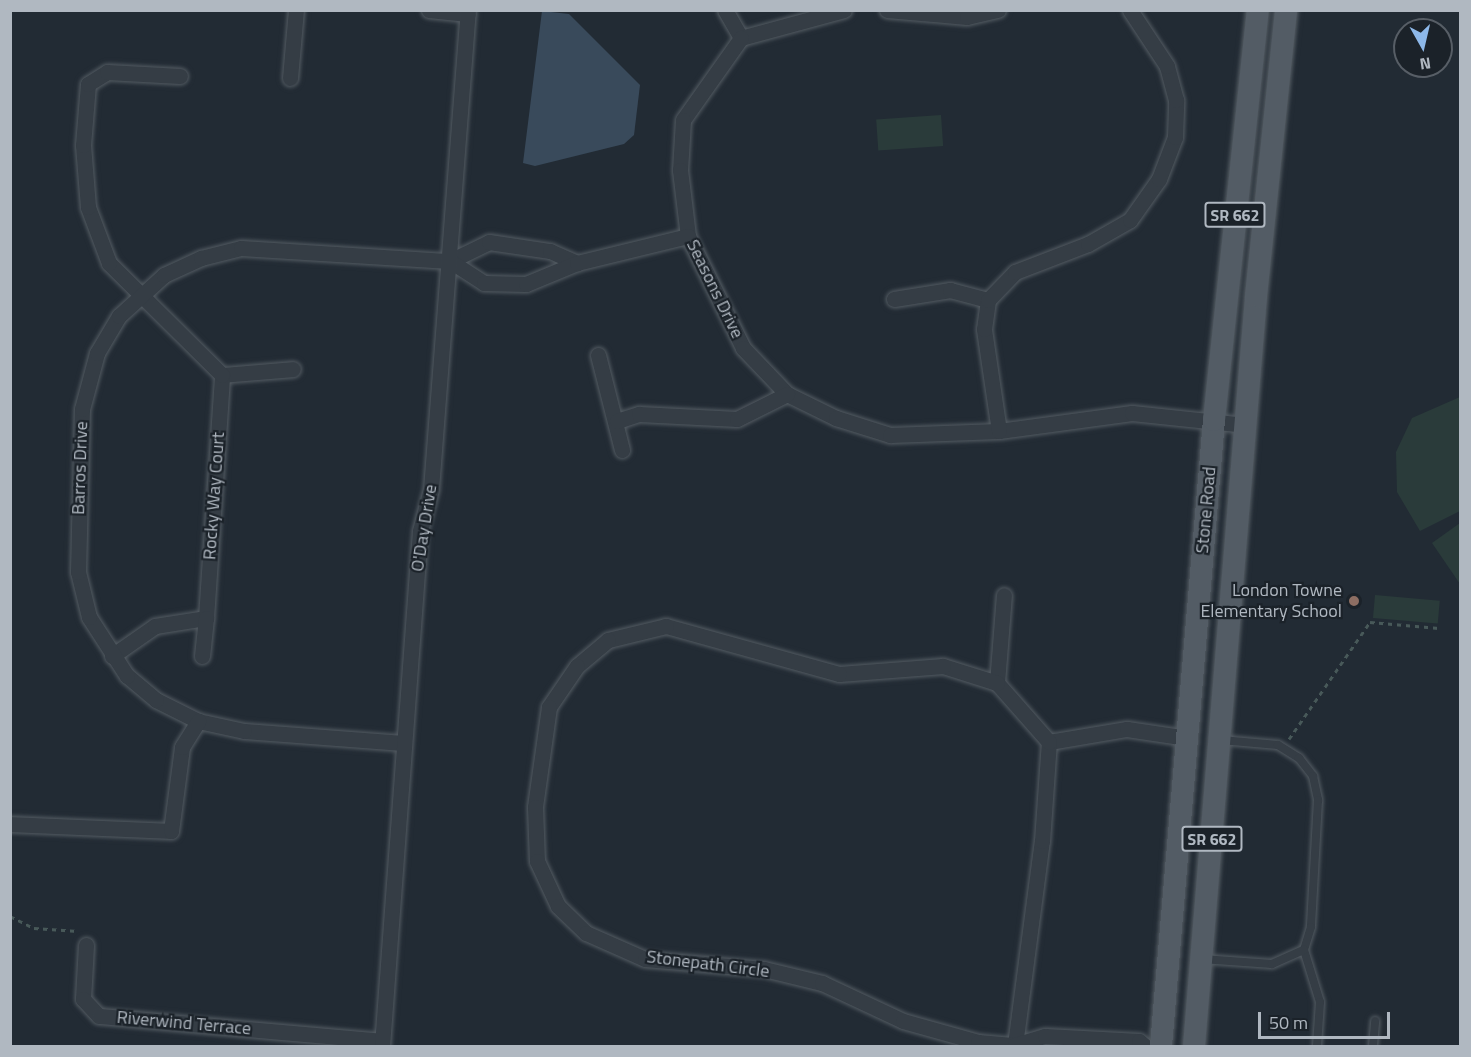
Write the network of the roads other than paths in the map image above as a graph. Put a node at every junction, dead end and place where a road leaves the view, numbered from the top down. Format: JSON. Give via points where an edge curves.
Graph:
{"nodes":[{"id":1,"x":296,"y":10,"type":"edge"},
{"id":2,"x":429,"y":10,"type":"edge"},
{"id":3,"x":725,"y":10,"type":"edge"},
{"id":4,"x":844,"y":10,"type":"edge"},
{"id":5,"x":887,"y":10,"type":"edge"},
{"id":6,"x":998,"y":10,"type":"edge"},
{"id":7,"x":1130,"y":10,"type":"edge"},
{"id":8,"x":1258,"y":10,"type":"edge"},
{"id":9,"x":1286,"y":10,"type":"edge"},
{"id":10,"x":468,"y":12,"type":"edge"},
{"id":11,"x":741,"y":38,"type":"junction"},
{"id":12,"x":180,"y":75,"type":"dead end"},
{"id":13,"x":290,"y":78,"type":"dead end"},
{"id":14,"x":688,"y":236,"type":"junction"},
{"id":15,"x":450,"y":261,"type":"junction"},
{"id":16,"x":577,"y":263,"type":"junction"},
{"id":17,"x":139,"y":296,"type":"junction"},
{"id":18,"x":894,"y":299,"type":"dead end"},
{"id":19,"x":988,"y":300,"type":"junction"},
{"id":20,"x":598,"y":355,"type":"dead end"},
{"id":21,"x":293,"y":369,"type":"dead end"},
{"id":22,"x":222,"y":375,"type":"junction"},
{"id":23,"x":787,"y":394,"type":"junction"},
{"id":24,"x":1214,"y":420,"type":"junction"},
{"id":25,"x":617,"y":421,"type":"junction"},
{"id":26,"x":1247,"y":425,"type":"junction"},
{"id":27,"x":999,"y":431,"type":"junction"},
{"id":28,"x":622,"y":450,"type":"dead end"},
{"id":29,"x":1004,"y":595,"type":"dead end"},
{"id":30,"x":206,"y":618,"type":"junction"},
{"id":31,"x":112,"y":656,"type":"junction"},
{"id":32,"x":202,"y":656,"type":"dead end"},
{"id":33,"x":997,"y":683,"type":"junction"},
{"id":34,"x":198,"y":721,"type":"junction"},
{"id":35,"x":1187,"y":738,"type":"junction"},
{"id":36,"x":1221,"y":740,"type":"junction"},
{"id":37,"x":1049,"y":742,"type":"junction"},
{"id":38,"x":403,"y":743,"type":"junction"},
{"id":39,"x":10,"y":824,"type":"edge"},
{"id":40,"x":85,"y":938,"type":"road end"},
{"id":41,"x":1304,"y":950,"type":"junction"},
{"id":42,"x":1201,"y":959,"type":"junction"},
{"id":43,"x":1375,"y":1021,"type":"dead end"},
{"id":44,"x":382,"y":1044,"type":"edge"},
{"id":45,"x":1016,"y":1046,"type":"edge"},
{"id":46,"x":1145,"y":1047,"type":"edge"},
{"id":47,"x":1161,"y":1047,"type":"edge"},
{"id":48,"x":1194,"y":1047,"type":"edge"},
{"id":49,"x":1317,"y":1047,"type":"edge"},
{"id":50,"x":1373,"y":1047,"type":"edge"}],
"edges":[{"from":1,"to":13,"type":"street"},
{"from":2,"to":10,"type":"street"},
{"from":3,"to":11,"type":"street"},
{"from":4,"to":11,"type":"street"},
{"from":5,"to":6,"type":"street","via":[[967,17]]},
{"from":7,"to":19,"type":"street","via":[[1167,66],[1176,100],[1175,137],[1159,179],[1130,220],[1088,244],[1016,272]]},
{"from":8,"to":24,"type":"main road","name":"Stone Road","number":"SR 662"},
{"from":9,"to":26,"type":"main road","name":"Stone Road","number":"SR 662"},
{"from":10,"to":15,"type":"street","name":"O'Day Drive"},
{"from":11,"to":14,"type":"street","name":"Seasons Drive","via":[[709,76],[683,120],[680,170]]},
{"from":12,"to":17,"type":"street","via":[[106,72],[88,84],[83,145],[88,207],[109,263]]},
{"from":14,"to":16,"type":"street"},
{"from":14,"to":23,"type":"street","name":"Seasons Drive","via":[[743,348]]},
{"from":15,"to":16,"type":"street","via":[[489,242],[550,251]]},
{"from":15,"to":16,"type":"street","via":[[484,284],[550,278]]},
{"from":15,"to":17,"type":"street","name":"Barros Drive","via":[[241,248],[178,268]]},
{"from":15,"to":38,"type":"street","name":"O'Day Drive"},
{"from":17,"to":22,"type":"street"},
{"from":17,"to":31,"type":"street","name":"Barros Drive","via":[[97,353],[82,409],[78,573],[89,617]]},
{"from":18,"to":19,"type":"street","via":[[950,290]]},
{"from":19,"to":27,"type":"street","via":[[984,329]]},
{"from":20,"to":25,"type":"street"},
{"from":21,"to":22,"type":"street"},
{"from":22,"to":30,"type":"street","name":"Rocky Way Court"},
{"from":23,"to":25,"type":"street","via":[[737,419],[639,414]]},
{"from":23,"to":27,"type":"street","name":"Seasons Drive","via":[[836,418],[890,435]]},
{"from":24,"to":26,"type":"street","name":"Seasons Drive"},
{"from":24,"to":27,"type":"street","name":"Seasons Drive","via":[[1132,413]]},
{"from":24,"to":35,"type":"main road","name":"Stone Road","number":"SR 662"},
{"from":25,"to":28,"type":"street"},
{"from":26,"to":36,"type":"main road","name":"Stone Road","number":"SR 662"},
{"from":29,"to":33,"type":"street"},
{"from":30,"to":31,"type":"street","via":[[155,626]]},
{"from":30,"to":32,"type":"street","name":"Rocky Way Court"},
{"from":31,"to":34,"type":"street","name":"Barros Drive","via":[[156,700]]},
{"from":33,"to":37,"type":"street"},
{"from":33,"to":45,"type":"street","name":"Stonepath Circle","via":[[943,666],[839,674],[666,626],[608,640],[577,666],[549,707],[535,807],[537,861],[558,906],[586,933],[645,959],[764,969],[822,983],[903,1021],[978,1042]]},
{"from":34,"to":38,"type":"street","name":"Barros Drive","via":[[244,731]]},
{"from":34,"to":39,"type":"street","via":[[182,747],[171,831]]},
{"from":35,"to":37,"type":"street","via":[[1127,729]]},
{"from":35,"to":47,"type":"main road","name":"Stone Road","number":"SR 662"},
{"from":36,"to":41,"type":"lane","via":[[1283,747],[1313,776],[1318,800],[1311,927]]},
{"from":36,"to":42,"type":"main road","name":"Stone Road","number":"SR 662"},
{"from":37,"to":45,"type":"street","via":[[1042,841]]},
{"from":38,"to":44,"type":"street","name":"O'Day Drive"},
{"from":40,"to":44,"type":"street","name":"Riverwind Terrace","via":[[83,999],[99,1016]]},
{"from":41,"to":42,"type":"lane","via":[[1272,964]]},
{"from":41,"to":49,"type":"lane","via":[[1320,1002]]},
{"from":42,"to":48,"type":"main road","name":"Stone Road","number":"SR 662"},
{"from":43,"to":50,"type":"lane"},
{"from":45,"to":46,"type":"street","name":"Stonepath Circle","via":[[1045,1035],[1139,1041]]}]}
